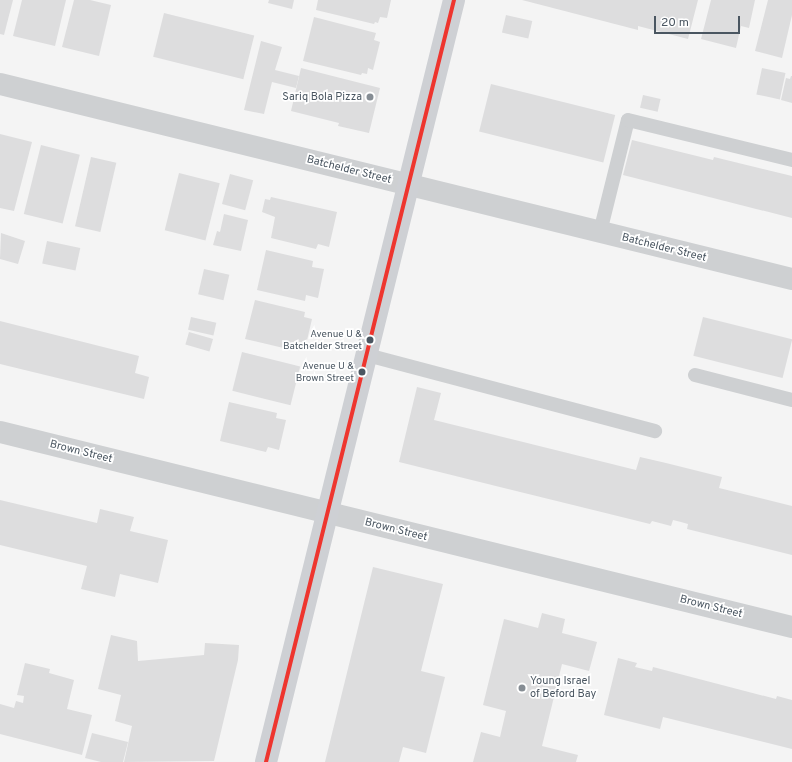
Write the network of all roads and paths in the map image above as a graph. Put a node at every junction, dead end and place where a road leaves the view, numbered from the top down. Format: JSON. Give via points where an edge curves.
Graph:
{"nodes":[{"id":1,"x":454,"y":0,"type":"edge"},
{"id":2,"x":0,"y":84,"type":"edge"},
{"id":3,"x":792,"y":160,"type":"edge"},
{"id":4,"x":409,"y":184,"type":"junction"},
{"id":5,"x":600,"y":232,"type":"junction"},
{"id":6,"x":792,"y":279,"type":"edge"},
{"id":7,"x":367,"y":355,"type":"junction"},
{"id":8,"x":695,"y":375,"type":"dead end"},
{"id":9,"x":792,"y":400,"type":"edge"},
{"id":10,"x":655,"y":431,"type":"dead end"},
{"id":11,"x":0,"y":432,"type":"edge"},
{"id":12,"x":328,"y":513,"type":"junction"},
{"id":13,"x":792,"y":627,"type":"edge"},
{"id":14,"x":266,"y":762,"type":"edge"}],
"edges":[{"from":1,"to":4,"type":"main road"},
{"from":2,"to":4,"type":"street","name":"Batchelder Street"},
{"from":3,"to":5,"type":"lane","via":[[628,120]]},
{"from":4,"to":5,"type":"street","name":"Batchelder Street"},
{"from":4,"to":7,"type":"main road"},
{"from":5,"to":6,"type":"street","name":"Batchelder Street"},
{"from":7,"to":10,"type":"lane"},
{"from":7,"to":12,"type":"main road"},
{"from":8,"to":9,"type":"lane"},
{"from":11,"to":12,"type":"street","name":"Brown Street"},
{"from":12,"to":13,"type":"street","name":"Brown Street"},
{"from":12,"to":14,"type":"main road"}]}
